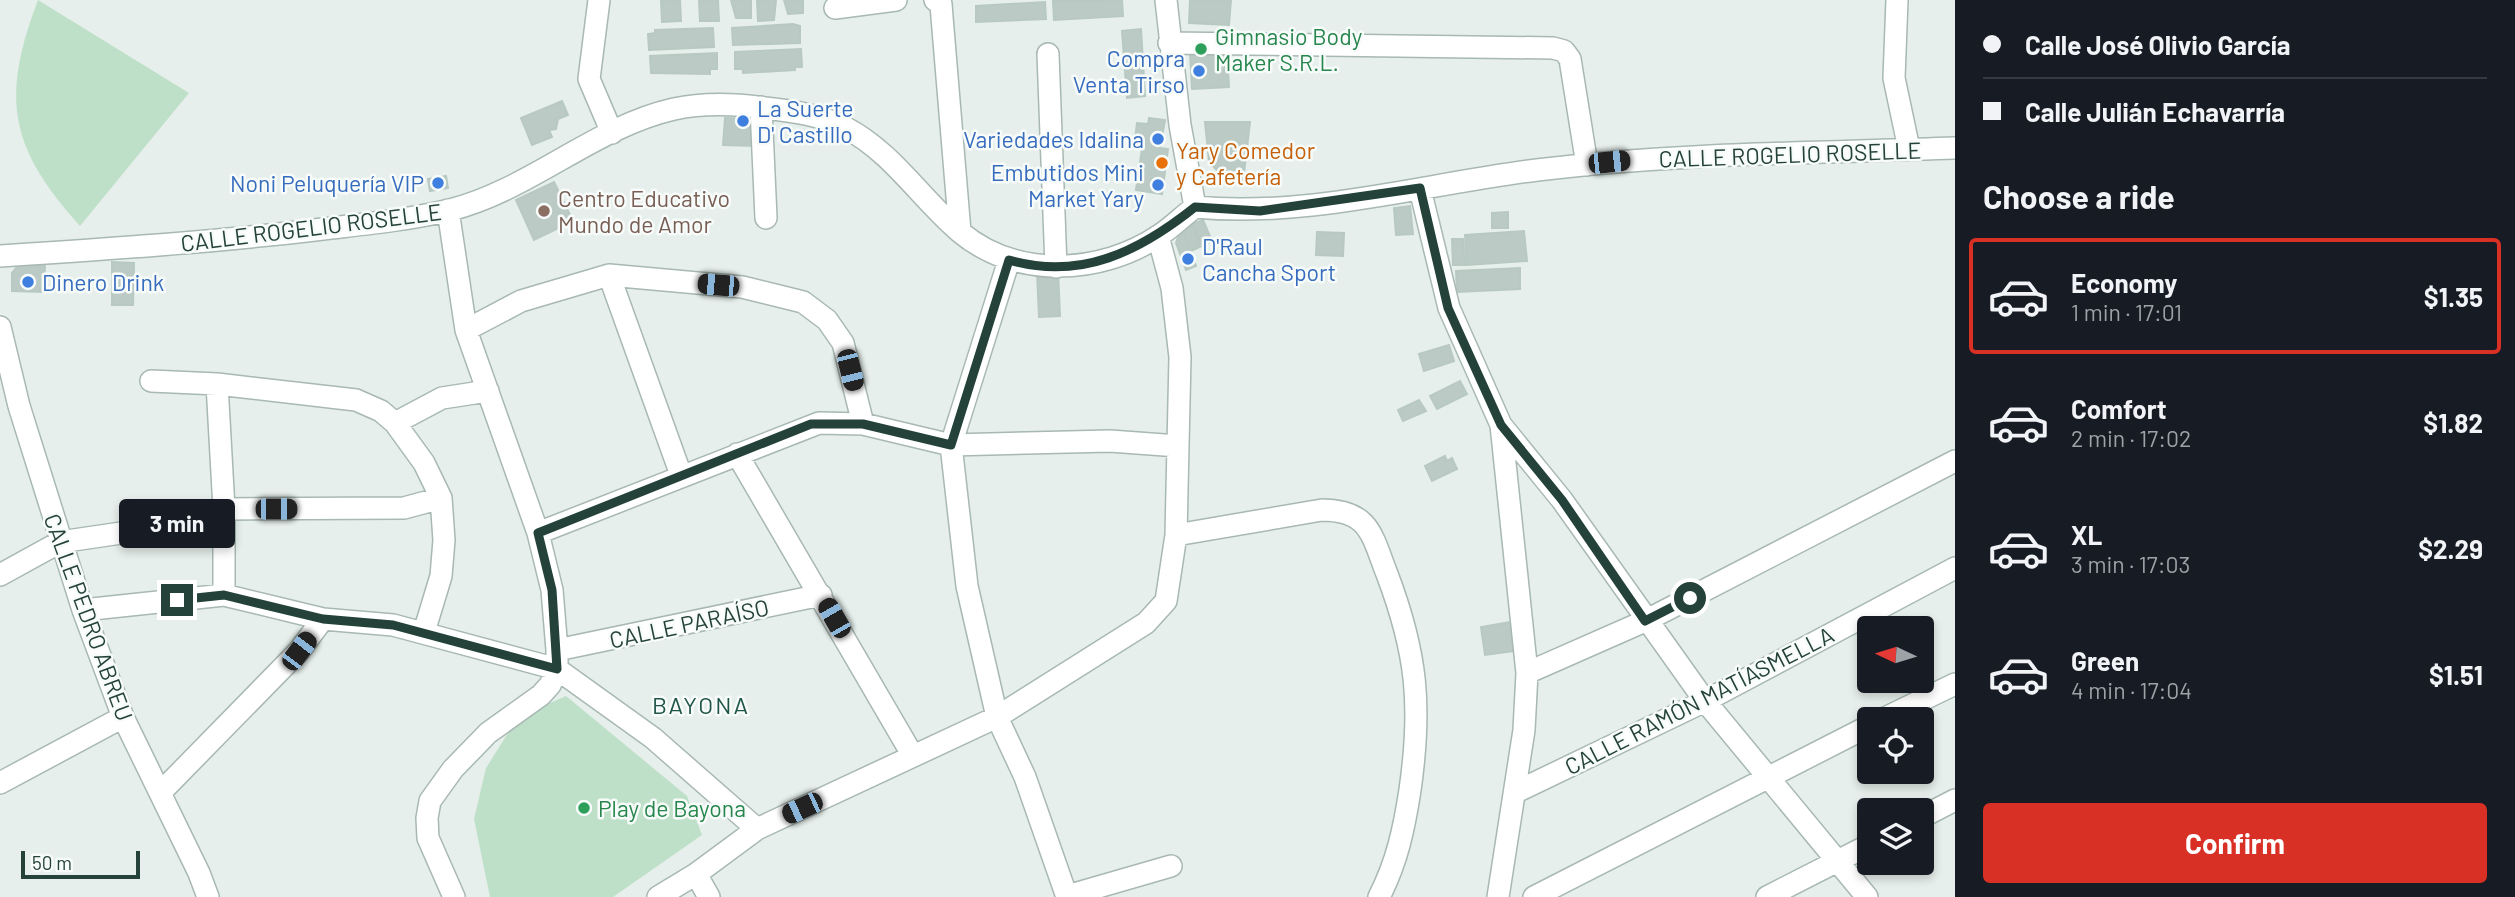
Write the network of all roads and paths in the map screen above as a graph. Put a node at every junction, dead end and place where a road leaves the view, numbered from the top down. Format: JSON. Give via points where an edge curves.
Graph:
{"nodes":[{"id":1,"x":599,"y":0,"type":"edge"},
{"id":2,"x":896,"y":0,"type":"edge"},
{"id":3,"x":935,"y":0,"type":"edge"},
{"id":4,"x":1166,"y":0,"type":"edge"},
{"id":5,"x":1897,"y":0,"type":"edge"},
{"id":6,"x":835,"y":8,"type":"dead end"},
{"id":7,"x":1169,"y":43,"type":"junction"},
{"id":8,"x":1048,"y":54,"type":"dead end"},
{"id":9,"x":761,"y":107,"type":"junction"},
{"id":10,"x":612,"y":132,"type":"junction"},
{"id":11,"x":1955,"y":148,"type":"edge"},
{"id":12,"x":1909,"y":149,"type":"junction"},
{"id":13,"x":1587,"y":164,"type":"junction"},
{"id":14,"x":1420,"y":188,"type":"junction"},
{"id":15,"x":1195,"y":207,"type":"junction"},
{"id":16,"x":448,"y":210,"type":"junction"},
{"id":17,"x":766,"y":218,"type":"dead end"},
{"id":18,"x":960,"y":232,"type":"junction"},
{"id":19,"x":1158,"y":236,"type":"junction"},
{"id":20,"x":0,"y":256,"type":"edge"},
{"id":21,"x":1009,"y":260,"type":"junction"},
{"id":22,"x":1056,"y":267,"type":"junction"},
{"id":23,"x":609,"y":275,"type":"junction"},
{"id":24,"x":0,"y":327,"type":"edge"},
{"id":25,"x":467,"y":330,"type":"junction"},
{"id":26,"x":150,"y":381,"type":"dead end"},
{"id":27,"x":217,"y":384,"type":"junction"},
{"id":28,"x":488,"y":391,"type":"junction"},
{"id":29,"x":395,"y":423,"type":"junction"},
{"id":30,"x":863,"y":424,"type":"junction"},
{"id":31,"x":1501,"y":425,"type":"junction"},
{"id":32,"x":951,"y":445,"type":"junction"},
{"id":33,"x":1178,"y":446,"type":"junction"},
{"id":34,"x":737,"y":454,"type":"junction"},
{"id":35,"x":1955,"y":461,"type":"edge"},
{"id":36,"x":681,"y":475,"type":"junction"},
{"id":37,"x":441,"y":498,"type":"junction"},
{"id":38,"x":224,"y":509,"type":"junction"},
{"id":39,"x":155,"y":528,"type":"dead end"},
{"id":40,"x":538,"y":533,"type":"junction"},
{"id":41,"x":1176,"y":535,"type":"junction"},
{"id":42,"x":60,"y":542,"type":"junction"},
{"id":43,"x":1955,"y":568,"type":"edge"},
{"id":44,"x":0,"y":575,"type":"edge"},
{"id":45,"x":224,"y":595,"type":"junction"},
{"id":46,"x":821,"y":595,"type":"junction"},
{"id":47,"x":83,"y":610,"type":"junction"},
{"id":48,"x":323,"y":619,"type":"junction"},
{"id":49,"x":1645,"y":621,"type":"junction"},
{"id":50,"x":424,"y":632,"type":"junction"},
{"id":51,"x":557,"y":660,"type":"junction"},
{"id":52,"x":1527,"y":673,"type":"junction"},
{"id":53,"x":1955,"y":684,"type":"edge"},
{"id":54,"x":1704,"y":701,"type":"junction"},
{"id":55,"x":1908,"y":707,"type":"edge"},
{"id":56,"x":997,"y":717,"type":"junction"},
{"id":57,"x":123,"y":718,"type":"junction"},
{"id":58,"x":1857,"y":732,"type":"edge"},
{"id":59,"x":913,"y":756,"type":"junction"},
{"id":60,"x":1768,"y":775,"type":"junction"},
{"id":61,"x":0,"y":783,"type":"edge"},
{"id":62,"x":1516,"y":792,"type":"junction"},
{"id":63,"x":160,"y":793,"type":"junction"},
{"id":64,"x":1955,"y":800,"type":"edge"},
{"id":65,"x":1934,"y":811,"type":"edge"},
{"id":66,"x":757,"y":829,"type":"junction"},
{"id":67,"x":1857,"y":851,"type":"edge"},
{"id":68,"x":1837,"y":861,"type":"junction"},
{"id":69,"x":1171,"y":866,"type":"dead end"},
{"id":70,"x":696,"y":874,"type":"junction"},
{"id":71,"x":208,"y":897,"type":"edge"},
{"id":72,"x":454,"y":897,"type":"edge"},
{"id":73,"x":658,"y":897,"type":"edge"},
{"id":74,"x":709,"y":897,"type":"edge"},
{"id":75,"x":1067,"y":897,"type":"edge"},
{"id":76,"x":1379,"y":897,"type":"edge"},
{"id":77,"x":1498,"y":897,"type":"edge"},
{"id":78,"x":1534,"y":897,"type":"edge"},
{"id":79,"x":1767,"y":897,"type":"edge"},
{"id":80,"x":1867,"y":897,"type":"edge"}],
"edges":[{"from":1,"to":10,"type":"street","via":[[589,79]]},
{"from":2,"to":6,"type":"street"},
{"from":3,"to":18,"type":"street","via":[[941,4]]},
{"from":4,"to":7,"type":"street"},
{"from":5,"to":12,"type":"street","via":[[1894,78]]},
{"from":7,"to":13,"type":"street","via":[[1564,51],[1570,59]]},
{"from":7,"to":15,"type":"street"},
{"from":8,"to":22,"type":"street"},
{"from":9,"to":10,"type":"street","name":"CALLE ROGELIO ROSELLE","via":[[674,109]]},
{"from":9,"to":17,"type":"street"},
{"from":9,"to":18,"type":"street","name":"CALLE ROGELIO ROSELLE","via":[[806,114],[846,128],[876,147]]},
{"from":10,"to":16,"type":"street","name":"CALLE ROGELIO ROSELLE","via":[[493,195]]},
{"from":11,"to":12,"type":"street","name":"CALLE ROGELIO ROSELLE"},
{"from":12,"to":13,"type":"street","name":"CALLE ROGELIO ROSELLE"},
{"from":13,"to":14,"type":"street","name":"CALLE ROGELIO ROSELLE"},
{"from":14,"to":15,"type":"street","name":"CALLE ROGELIO ROSELLE","via":[[1260,211]]},
{"from":14,"to":31,"type":"street","via":[[1448,308]]},
{"from":15,"to":19,"type":"street","name":"CALLE ROGELIO ROSELLE"},
{"from":16,"to":20,"type":"street","name":"CALLE ROGELIO ROSELLE","via":[[167,246]]},
{"from":16,"to":25,"type":"street"},
{"from":18,"to":21,"type":"street","name":"CALLE ROGELIO ROSELLE"},
{"from":19,"to":22,"type":"street","name":"CALLE ROGELIO ROSELLE","via":[[1097,262]]},
{"from":19,"to":33,"type":"street","via":[[1178,330]]},
{"from":21,"to":22,"type":"street","name":"CALLE ROGELIO ROSELLE"},
{"from":21,"to":32,"type":"street"},
{"from":23,"to":25,"type":"street","via":[[521,301]]},
{"from":23,"to":30,"type":"street","via":[[742,286],[803,302],[827,320],[843,344]]},
{"from":23,"to":36,"type":"street"},
{"from":24,"to":42,"type":"street","name":"CALLE PEDRO ABREU"},
{"from":25,"to":28,"type":"street"},
{"from":26,"to":27,"type":"street"},
{"from":27,"to":29,"type":"street","via":[[356,400]]},
{"from":27,"to":38,"type":"street"},
{"from":28,"to":29,"type":"street","via":[[442,398]]},
{"from":28,"to":40,"type":"street"},
{"from":29,"to":37,"type":"street","via":[[424,463]]},
{"from":30,"to":32,"type":"street"},
{"from":30,"to":34,"type":"street","via":[[811,424]]},
{"from":31,"to":49,"type":"street","via":[[1562,500]]},
{"from":31,"to":52,"type":"street"},
{"from":32,"to":33,"type":"street","via":[[1110,441]]},
{"from":32,"to":56,"type":"street","via":[[967,586]]},
{"from":33,"to":41,"type":"street"},
{"from":34,"to":36,"type":"street"},
{"from":34,"to":46,"type":"street"},
{"from":35,"to":49,"type":"street"},
{"from":36,"to":40,"type":"street"},
{"from":37,"to":38,"type":"street","via":[[404,508]]},
{"from":37,"to":50,"type":"street","via":[[444,540],[440,576]]},
{"from":38,"to":45,"type":"street"},
{"from":39,"to":42,"type":"street"},
{"from":40,"to":51,"type":"street","via":[[552,590]]},
{"from":41,"to":56,"type":"street","via":[[1170,588],[1156,613]]},
{"from":41,"to":76,"type":"street","via":[[1322,510],[1344,510],[1370,531],[1411,652],[1418,716],[1400,850]]},
{"from":42,"to":44,"type":"street"},
{"from":42,"to":47,"type":"street","name":"CALLE PEDRO ABREU"},
{"from":43,"to":54,"type":"street","name":"CALLE RAMÓN MATÍASMELLA"},
{"from":45,"to":47,"type":"street"},
{"from":45,"to":48,"type":"street"},
{"from":46,"to":51,"type":"street","name":"CALLE PARAÍSO"},
{"from":46,"to":59,"type":"street"},
{"from":47,"to":57,"type":"street","name":"CALLE PEDRO ABREU"},
{"from":48,"to":50,"type":"street"},
{"from":48,"to":63,"type":"street","via":[[290,661]]},
{"from":49,"to":52,"type":"street"},
{"from":49,"to":54,"type":"street"},
{"from":50,"to":51,"type":"street"},
{"from":51,"to":66,"type":"street"},
{"from":51,"to":72,"type":"street","via":[[541,695],[488,733],[430,801],[428,838]]},
{"from":52,"to":62,"type":"street"},
{"from":53,"to":55,"type":"street"},
{"from":54,"to":60,"type":"street"},
{"from":54,"to":62,"type":"street","name":"CALLE RAMÓN MATÍASMELLA"},
{"from":56,"to":59,"type":"street"},
{"from":56,"to":75,"type":"street","via":[[1026,777]]},
{"from":57,"to":61,"type":"street"},
{"from":57,"to":63,"type":"street","name":"CALLE PEDRO ABREU"},
{"from":58,"to":60,"type":"street"},
{"from":59,"to":66,"type":"street"},
{"from":60,"to":68,"type":"street"},
{"from":60,"to":78,"type":"street"},
{"from":62,"to":77,"type":"street"},
{"from":63,"to":71,"type":"street","name":"CALLE PEDRO ABREU"},
{"from":64,"to":65,"type":"street"},
{"from":66,"to":70,"type":"street"},
{"from":67,"to":68,"type":"street"},
{"from":68,"to":79,"type":"street"},
{"from":68,"to":80,"type":"street"},
{"from":69,"to":75,"type":"street"},
{"from":70,"to":73,"type":"street"},
{"from":70,"to":74,"type":"street"}]}
